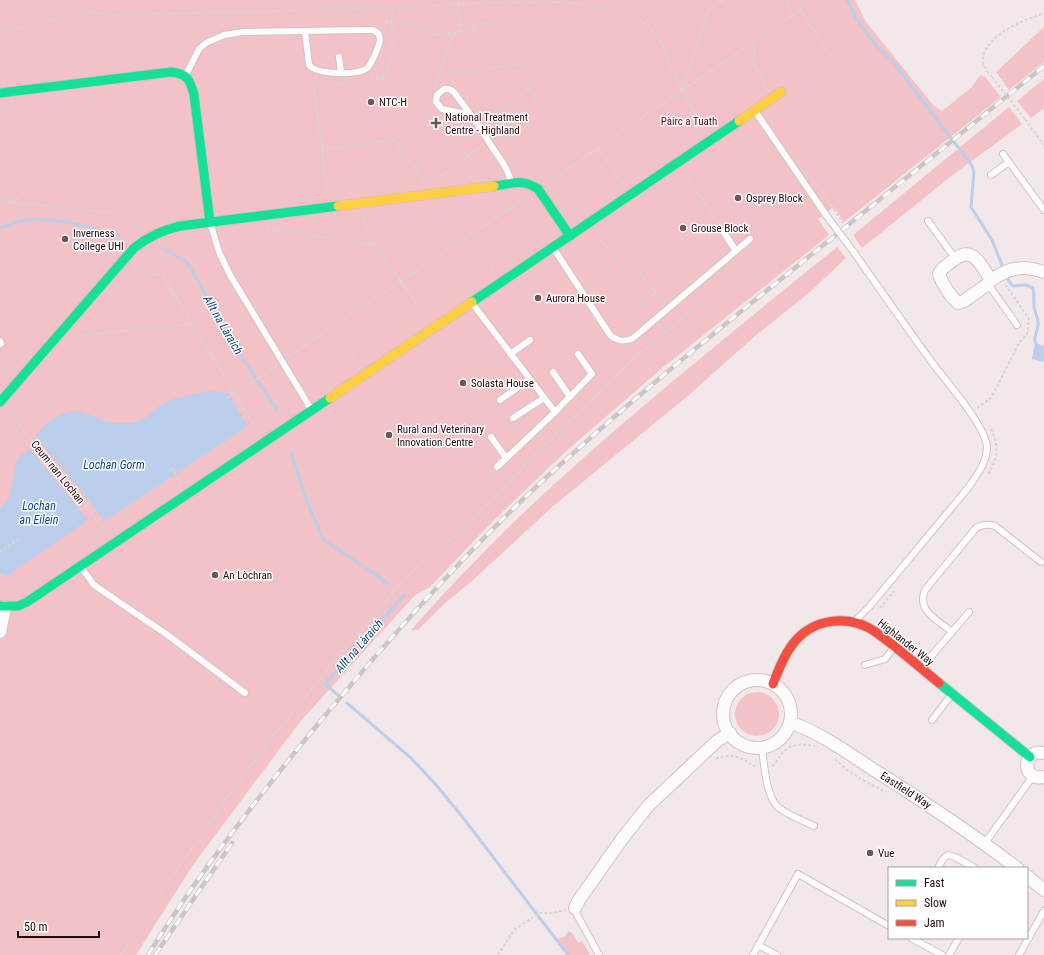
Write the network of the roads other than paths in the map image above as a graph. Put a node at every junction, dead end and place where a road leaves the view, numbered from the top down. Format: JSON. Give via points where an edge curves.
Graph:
{"nodes":[{"id":1,"x":305,"y":31,"type":"junction"},
{"id":2,"x":339,"y":57,"type":"dead end"},
{"id":3,"x":341,"y":73,"type":"junction"},
{"id":4,"x":186,"y":76,"type":"junction"},
{"id":5,"x":781,"y":92,"type":"dead end"},
{"id":6,"x":0,"y":93,"type":"edge"},
{"id":7,"x":456,"y":95,"type":"junction"},
{"id":8,"x":447,"y":110,"type":"junction"},
{"id":9,"x":755,"y":111,"type":"junction"},
{"id":10,"x":471,"y":115,"type":"junction"},
{"id":11,"x":1003,"y":154,"type":"dead end"},
{"id":12,"x":1009,"y":162,"type":"junction"},
{"id":13,"x":991,"y":175,"type":"dead end"},
{"id":14,"x":511,"y":184,"type":"junction"},
{"id":15,"x":1044,"y":210,"type":"edge"},
{"id":16,"x":928,"y":221,"type":"dead end"},
{"id":17,"x":210,"y":222,"type":"junction"},
{"id":18,"x":723,"y":231,"type":"road end"},
{"id":19,"x":570,"y":236,"type":"junction"},
{"id":20,"x":750,"y":239,"type":"dead end"},
{"id":21,"x":553,"y":248,"type":"junction"},
{"id":22,"x":736,"y":251,"type":"junction"},
{"id":23,"x":955,"y":258,"type":"junction"},
{"id":24,"x":1044,"y":272,"type":"edge"},
{"id":25,"x":998,"y":277,"type":"junction"},
{"id":26,"x":471,"y":302,"type":"junction"},
{"id":27,"x":1017,"y":325,"type":"dead end"},
{"id":28,"x":530,"y":340,"type":"dead end"},
{"id":29,"x":510,"y":354,"type":"junction"},
{"id":30,"x":578,"y":354,"type":"dead end"},
{"id":31,"x":553,"y":372,"type":"dead end"},
{"id":32,"x":530,"y":379,"type":"junction"},
{"id":33,"x":570,"y":397,"type":"junction"},
{"id":34,"x":544,"y":398,"type":"junction"},
{"id":35,"x":500,"y":400,"type":"dead end"},
{"id":36,"x":0,"y":402,"type":"edge"},
{"id":37,"x":312,"y":410,"type":"junction"},
{"id":38,"x":555,"y":412,"type":"junction"},
{"id":39,"x":514,"y":418,"type":"dead end"},
{"id":40,"x":491,"y":436,"type":"dead end"},
{"id":41,"x":506,"y":458,"type":"junction"},
{"id":42,"x":497,"y":467,"type":"dead end"},
{"id":43,"x":1041,"y":562,"type":"dead end"},
{"id":44,"x":81,"y":567,"type":"junction"},
{"id":45,"x":3,"y":606,"type":"edge"},
{"id":46,"x":969,"y":612,"type":"dead end"},
{"id":47,"x":854,"y":622,"type":"junction"},
{"id":48,"x":0,"y":632,"type":"edge"},
{"id":49,"x":952,"y":632,"type":"junction"},
{"id":50,"x":894,"y":647,"type":"junction"},
{"id":51,"x":866,"y":665,"type":"dead end"},
{"id":52,"x":921,"y":669,"type":"junction"},
{"id":53,"x":773,"y":684,"type":"junction"},
{"id":54,"x":245,"y":693,"type":"dead end"},
{"id":55,"x":952,"y":694,"type":"junction"},
{"id":56,"x":932,"y":720,"type":"dead end"},
{"id":57,"x":790,"y":722,"type":"junction"},
{"id":58,"x":730,"y":734,"type":"junction"},
{"id":59,"x":762,"y":748,"type":"junction"},
{"id":60,"x":1044,"y":753,"type":"edge"},
{"id":61,"x":1030,"y":757,"type":"junction"},
{"id":62,"x":1038,"y":777,"type":"edge"},
{"id":63,"x":814,"y":826,"type":"dead end"},
{"id":64,"x":985,"y":843,"type":"junction"},
{"id":65,"x":939,"y":867,"type":"edge"},
{"id":66,"x":973,"y":867,"type":"edge"},
{"id":67,"x":1016,"y":867,"type":"edge"},
{"id":68,"x":1028,"y":877,"type":"edge"},
{"id":69,"x":1044,"y":890,"type":"edge"},
{"id":70,"x":575,"y":908,"type":"joint"},
{"id":71,"x":1044,"y":911,"type":"edge"},
{"id":72,"x":888,"y":925,"type":"edge"},
{"id":73,"x":913,"y":939,"type":"edge"},
{"id":74,"x":958,"y":939,"type":"edge"},
{"id":75,"x":758,"y":945,"type":"junction"},
{"id":76,"x":599,"y":955,"type":"edge"},
{"id":77,"x":753,"y":955,"type":"edge"},
{"id":78,"x":777,"y":955,"type":"edge"},
{"id":79,"x":942,"y":955,"type":"edge"},
{"id":80,"x":949,"y":955,"type":"edge"},
{"id":81,"x":1019,"y":955,"type":"edge"}],
"edges":[{"from":1,"to":3,"type":"lane","via":[[309,65],[312,69]]},
{"from":1,"to":3,"type":"lane","via":[[374,30],[379,34],[380,40],[371,65],[366,69]]},
{"from":1,"to":4,"type":"lane","via":[[243,32],[224,35],[199,49]]},
{"from":2,"to":3,"type":"lane"},
{"from":4,"to":6,"type":"street","via":[[170,72]]},
{"from":4,"to":17,"type":"street","via":[[192,84],[194,95]]},
{"from":5,"to":9,"type":"street"},
{"from":7,"to":8,"type":"lane","via":[[456,105]]},
{"from":7,"to":8,"type":"lane","via":[[447,88],[440,90],[437,95],[437,105]]},
{"from":7,"to":10,"type":"lane"},
{"from":8,"to":10,"type":"lane"},
{"from":9,"to":19,"type":"street"},
{"from":9,"to":47,"type":"lane","bridge":true,"via":[[826,215],[970,412],[987,447],[980,470],[968,488]]},
{"from":10,"to":14,"type":"lane","via":[[507,170]]},
{"from":11,"to":12,"type":"lane"},
{"from":12,"to":13,"type":"lane"},
{"from":12,"to":15,"type":"lane"},
{"from":14,"to":17,"type":"street"},
{"from":14,"to":19,"type":"street","via":[[525,182],[538,189]]},
{"from":16,"to":23,"type":"lane"},
{"from":17,"to":36,"type":"street","via":[[162,230],[134,248]]},
{"from":17,"to":37,"type":"lane","via":[[219,252],[230,275]]},
{"from":18,"to":22,"type":"lane"},
{"from":19,"to":21,"type":"street"},
{"from":20,"to":22,"type":"lane"},
{"from":21,"to":22,"type":"lane","via":[[610,335],[627,341]]},
{"from":21,"to":26,"type":"street"},
{"from":23,"to":25,"type":"street","via":[[967,253]]},
{"from":23,"to":25,"type":"street","via":[[939,274],[958,303]]},
{"from":24,"to":25,"type":"street","via":[[1024,267]]},
{"from":25,"to":27,"type":"lane"},
{"from":26,"to":29,"type":"lane"},
{"from":26,"to":37,"type":"street"},
{"from":28,"to":29,"type":"lane"},
{"from":29,"to":32,"type":"lane"},
{"from":30,"to":33,"type":"lane","via":[[592,374]]},
{"from":31,"to":33,"type":"lane"},
{"from":32,"to":34,"type":"lane"},
{"from":32,"to":35,"type":"lane"},
{"from":33,"to":38,"type":"lane"},
{"from":34,"to":38,"type":"lane"},
{"from":34,"to":39,"type":"lane"},
{"from":37,"to":44,"type":"street"},
{"from":38,"to":41,"type":"lane"},
{"from":40,"to":41,"type":"lane"},
{"from":41,"to":42,"type":"lane"},
{"from":43,"to":49,"type":"lane","via":[[995,526],[989,524],[976,528],[925,590],[923,596],[926,611]]},
{"from":44,"to":45,"type":"street","via":[[27,602],[18,606]]},
{"from":44,"to":54,"type":"lane","via":[[94,585],[169,636]]},
{"from":45,"to":48,"type":"street"},
{"from":46,"to":49,"type":"lane"},
{"from":47,"to":50,"type":"street","name":"Highlander Way","via":[[876,632]]},
{"from":47,"to":53,"type":"street","name":"Highlander Way","via":[[830,621],[804,633],[790,649]]},
{"from":49,"to":52,"type":"lane"},
{"from":50,"to":51,"type":"lane","via":[[885,659]]},
{"from":50,"to":52,"type":"street","name":"Highlander Way"},
{"from":52,"to":55,"type":"street","name":"Highlander Way"},
{"from":53,"to":57,"type":"street","via":[[786,696],[790,704]]},
{"from":53,"to":58,"type":"street","via":[[755,680],[737,686],[725,702],[723,713]]},
{"from":55,"to":56,"type":"lane"},
{"from":55,"to":61,"type":"street","name":"Highlander Way"},
{"from":57,"to":59,"type":"street","via":[[783,736]]},
{"from":57,"to":64,"type":"street","name":"Eastfield Way","via":[[816,733]]},
{"from":58,"to":59,"type":"street","via":[[738,742]]},
{"from":58,"to":70,"type":"street","via":[[717,741],[648,806],[578,900]]},
{"from":59,"to":63,"type":"lane","via":[[772,802],[778,808]]},
{"from":60,"to":61,"type":"street","via":[[1038,752]]},
{"from":61,"to":62,"type":"street","via":[[1027,765],[1029,773]]},
{"from":62,"to":64,"type":"lane"},
{"from":64,"to":67,"type":"street","name":"Eastfield Way"},
{"from":65,"to":66,"type":"lane","via":[[948,856]]},
{"from":68,"to":69,"type":"street"},
{"from":70,"to":76,"type":"lane"},
{"from":71,"to":81,"type":"lane"},
{"from":72,"to":75,"type":"lane","via":[[798,874]]},
{"from":73,"to":79,"type":"lane"},
{"from":74,"to":80,"type":"lane"},
{"from":75,"to":77,"type":"lane"},
{"from":75,"to":78,"type":"lane"}]}
